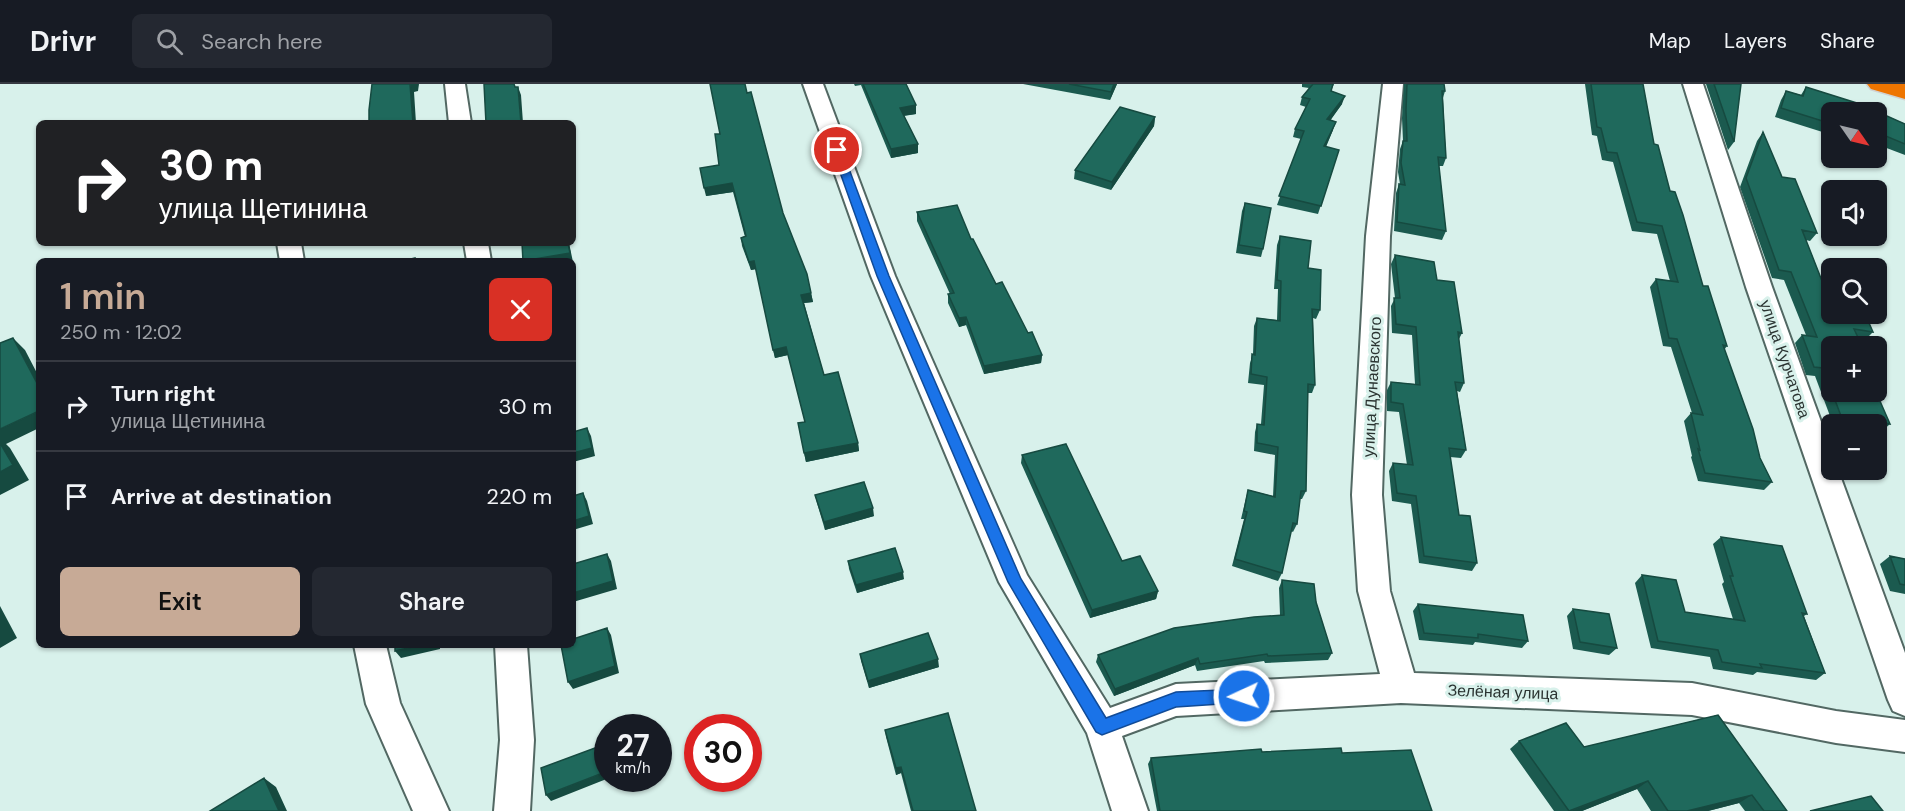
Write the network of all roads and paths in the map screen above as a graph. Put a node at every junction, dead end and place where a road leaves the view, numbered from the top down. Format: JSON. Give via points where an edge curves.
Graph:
{"nodes":[{"id":1,"x":455,"y":84,"type":"edge"},
{"id":2,"x":813,"y":84,"type":"edge"},
{"id":3,"x":1393,"y":84,"type":"edge"},
{"id":4,"x":1693,"y":84,"type":"edge"},
{"id":5,"x":1879,"y":84,"type":"edge"},
{"id":6,"x":1905,"y":92,"type":"edge"},
{"id":7,"x":460,"y":120,"type":"edge"},
{"id":8,"x":371,"y":648,"type":"edge"},
{"id":9,"x":511,"y":648,"type":"edge"},
{"id":10,"x":1401,"y":688,"type":"junction"},
{"id":11,"x":1905,"y":700,"type":"edge"},
{"id":12,"x":1102,"y":727,"type":"junction"},
{"id":13,"x":1905,"y":736,"type":"edge"},
{"id":14,"x":431,"y":811,"type":"edge"},
{"id":15,"x":512,"y":811,"type":"edge"},
{"id":16,"x":1130,"y":811,"type":"edge"}],
"edges":[{"from":1,"to":7,"type":"street"},
{"from":2,"to":12,"type":"street","via":[[883,276],[1015,582]]},
{"from":3,"to":10,"type":"street","name":"улица Дунаевского","via":[[1378,236],[1367,495],[1374,591]]},
{"from":4,"to":11,"type":"street","name":"улица Курчатова","via":[[1759,287]]},
{"from":5,"to":6,"type":"highway"},
{"from":8,"to":14,"type":"street","via":[[383,704]]},
{"from":9,"to":15,"type":"street","via":[[517,740]]},
{"from":10,"to":12,"type":"street","name":"Зелёная улица","via":[[1176,700]]},
{"from":10,"to":13,"type":"street","name":"Зелёная улица","via":[[1692,699]]},
{"from":12,"to":16,"type":"street"}]}
